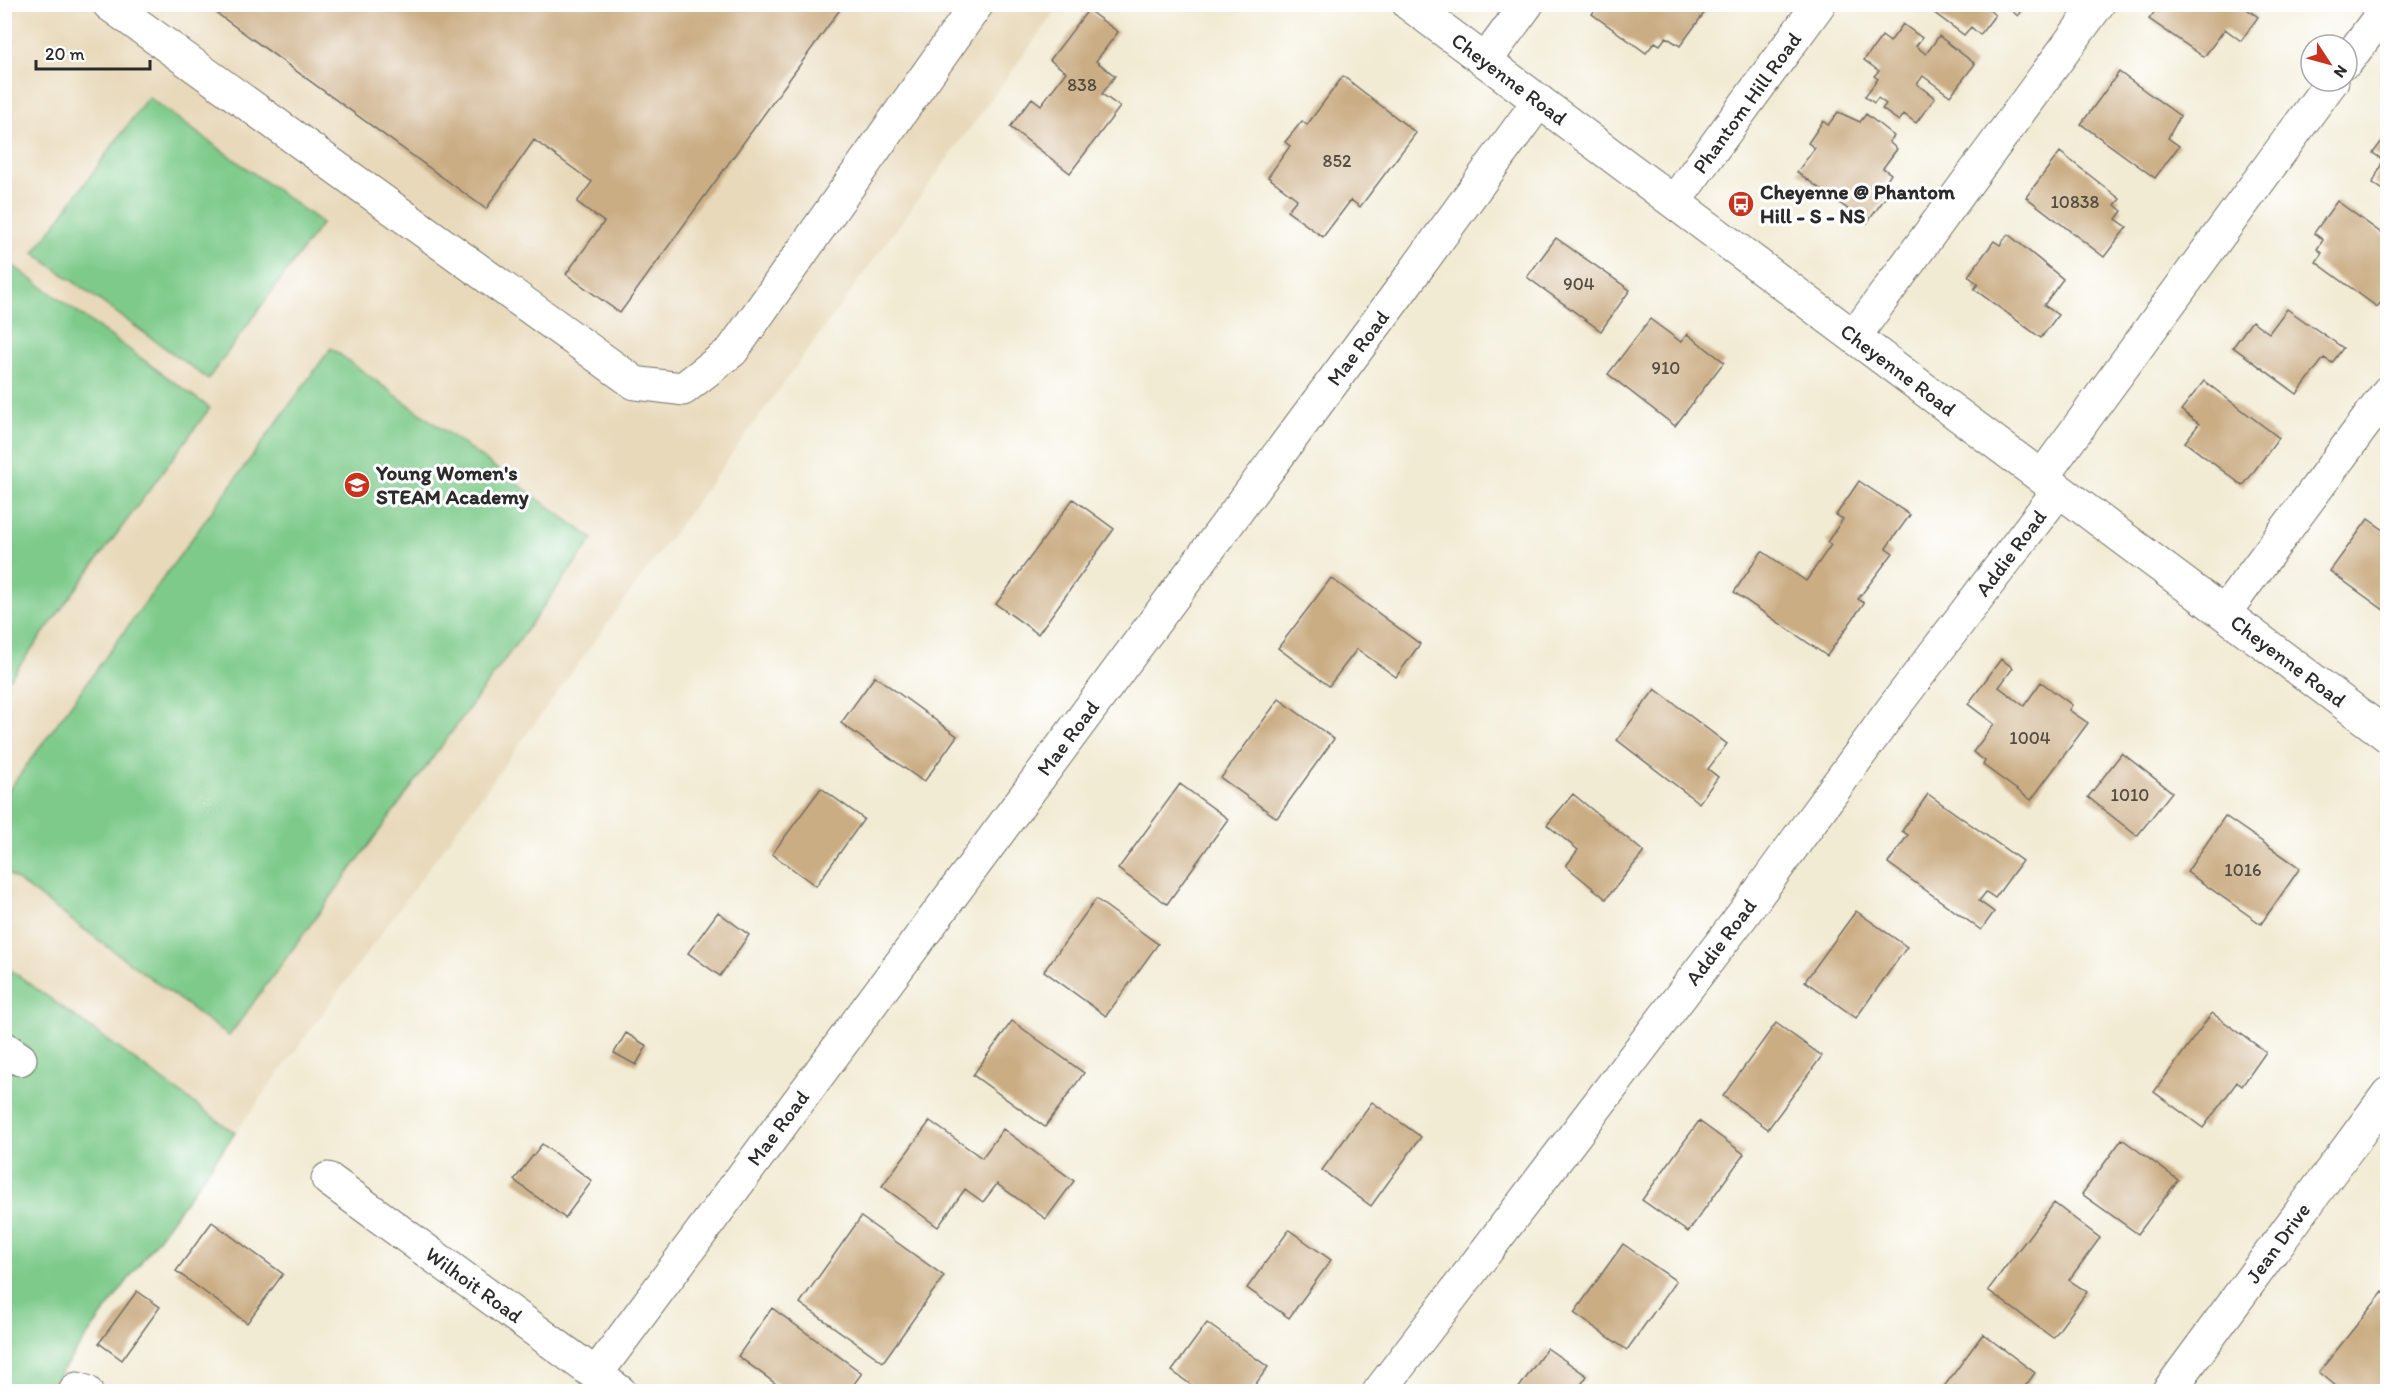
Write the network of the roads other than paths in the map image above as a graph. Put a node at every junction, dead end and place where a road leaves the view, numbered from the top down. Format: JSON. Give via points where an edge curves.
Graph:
{"nodes":[{"id":1,"x":109,"y":4,"type":"edge"},
{"id":2,"x":977,"y":4,"type":"edge"},
{"id":3,"x":1409,"y":4,"type":"edge"},
{"id":4,"x":1527,"y":4,"type":"edge"},
{"id":5,"x":1820,"y":4,"type":"edge"},
{"id":6,"x":2098,"y":4,"type":"edge"},
{"id":7,"x":2388,"y":6,"type":"edge"},
{"id":8,"x":2359,"y":45,"type":"edge"},
{"id":9,"x":1485,"y":61,"type":"junction"},
{"id":10,"x":2324,"y":93,"type":"edge"},
{"id":11,"x":1539,"y":101,"type":"junction"},
{"id":12,"x":1674,"y":202,"type":"junction"},
{"id":13,"x":1854,"y":337,"type":"junction"},
{"id":14,"x":2388,"y":392,"type":"edge"},
{"id":15,"x":2050,"y":484,"type":"junction"},
{"id":16,"x":2224,"y":614,"type":"junction"},
{"id":17,"x":2388,"y":736,"type":"edge"},
{"id":18,"x":2388,"y":1094,"type":"edge"},
{"id":19,"x":328,"y":1179,"type":"dead end"},
{"id":20,"x":608,"y":1383,"type":"edge"},
{"id":21,"x":75,"y":1392,"type":"edge"},
{"id":22,"x":86,"y":1392,"type":"edge"},
{"id":23,"x":1379,"y":1392,"type":"edge"},
{"id":24,"x":2168,"y":1392,"type":"edge"}],
"edges":[{"from":1,"to":2,"type":"street","via":[[635,383],[683,389],[732,351]]},
{"from":3,"to":9,"type":"street","name":"Cheyenne Road"},
{"from":4,"to":9,"type":"street"},
{"from":5,"to":12,"type":"street","name":"Phantom Hill Road"},
{"from":6,"to":13,"type":"street"},
{"from":7,"to":8,"type":"street"},
{"from":9,"to":11,"type":"street","name":"Cheyenne Road"},
{"from":10,"to":15,"type":"street","name":"Addie Road"},
{"from":11,"to":12,"type":"street","name":"Cheyenne Road"},
{"from":11,"to":20,"type":"street","name":"Mae Road"},
{"from":12,"to":13,"type":"street","name":"Cheyenne Road"},
{"from":13,"to":15,"type":"street","name":"Cheyenne Road"},
{"from":14,"to":16,"type":"street"},
{"from":15,"to":16,"type":"street","name":"Cheyenne Road"},
{"from":15,"to":23,"type":"street","name":"Addie Road","via":[[1744,914]]},
{"from":16,"to":17,"type":"street","name":"Cheyenne Road"},
{"from":18,"to":24,"type":"street","name":"Jean Drive"},
{"from":19,"to":20,"type":"street","name":"Wilhoit Road"},
{"from":21,"to":22,"type":"street"}]}
